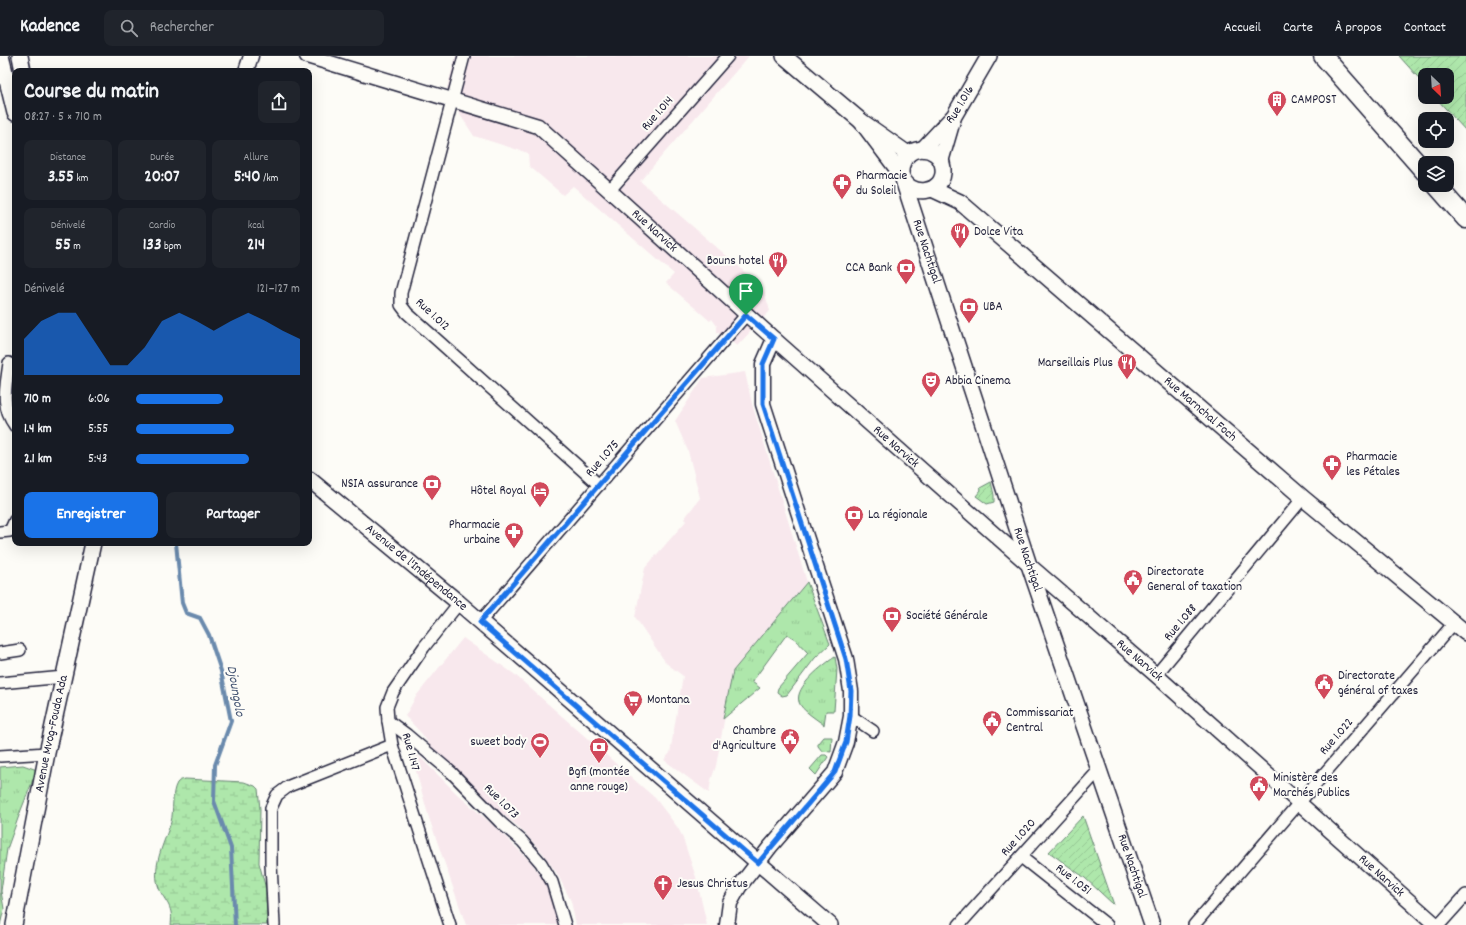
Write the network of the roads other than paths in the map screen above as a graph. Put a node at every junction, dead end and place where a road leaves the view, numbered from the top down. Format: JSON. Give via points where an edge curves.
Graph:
{"nodes":[{"id":1,"x":1,"y":56,"type":"edge"},
{"id":2,"x":20,"y":56,"type":"edge"},
{"id":3,"x":250,"y":56,"type":"edge"},
{"id":4,"x":307,"y":56,"type":"edge"},
{"id":5,"x":464,"y":56,"type":"edge"},
{"id":6,"x":728,"y":56,"type":"edge"},
{"id":7,"x":784,"y":56,"type":"edge"},
{"id":8,"x":989,"y":56,"type":"edge"},
{"id":9,"x":1323,"y":56,"type":"edge"},
{"id":10,"x":22,"y":68,"type":"edge"},
{"id":11,"x":247,"y":68,"type":"edge"},
{"id":12,"x":12,"y":91,"type":"edge"},
{"id":13,"x":452,"y":100,"type":"junction"},
{"id":14,"x":954,"y":116,"type":"junction"},
{"id":15,"x":861,"y":121,"type":"junction"},
{"id":16,"x":923,"y":149,"type":"junction"},
{"id":17,"x":908,"y":154,"type":"junction"},
{"id":18,"x":941,"y":160,"type":"junction"},
{"id":19,"x":1418,"y":164,"type":"edge"},
{"id":20,"x":942,"y":176,"type":"junction"},
{"id":21,"x":903,"y":178,"type":"junction"},
{"id":22,"x":926,"y":190,"type":"junction"},
{"id":23,"x":609,"y":191,"type":"junction"},
{"id":24,"x":1442,"y":192,"type":"edge"},
{"id":25,"x":960,"y":202,"type":"junction"},
{"id":26,"x":914,"y":210,"type":"junction"},
{"id":27,"x":1466,"y":219,"type":"edge"},
{"id":28,"x":746,"y":315,"type":"junction"},
{"id":29,"x":774,"y":339,"type":"junction"},
{"id":30,"x":8,"y":363,"type":"edge"},
{"id":31,"x":12,"y":422,"type":"edge"},
{"id":32,"x":312,"y":481,"type":"edge"},
{"id":33,"x":599,"y":484,"type":"junction"},
{"id":34,"x":1303,"y":498,"type":"junction"},
{"id":35,"x":12,"y":527,"type":"edge"},
{"id":36,"x":0,"y":532,"type":"edge"},
{"id":37,"x":92,"y":546,"type":"edge"},
{"id":38,"x":1029,"y":565,"type":"junction"},
{"id":39,"x":458,"y":603,"type":"junction"},
{"id":40,"x":480,"y":622,"type":"junction"},
{"id":41,"x":1454,"y":623,"type":"junction"},
{"id":42,"x":1466,"y":633,"type":"edge"},
{"id":43,"x":20,"y":650,"type":"dead end"},
{"id":44,"x":0,"y":653,"type":"edge"},
{"id":45,"x":1156,"y":675,"type":"junction"},
{"id":46,"x":64,"y":677,"type":"junction"},
{"id":47,"x":0,"y":683,"type":"edge"},
{"id":48,"x":850,"y":716,"type":"junction"},
{"id":49,"x":388,"y":721,"type":"junction"},
{"id":50,"x":873,"y":731,"type":"dead end"},
{"id":51,"x":392,"y":745,"type":"junction"},
{"id":52,"x":47,"y":753,"type":"junction"},
{"id":53,"x":0,"y":756,"type":"edge"},
{"id":54,"x":1099,"y":770,"type":"junction"},
{"id":55,"x":1299,"y":802,"type":"junction"},
{"id":56,"x":1021,"y":857,"type":"junction"},
{"id":57,"x":758,"y":863,"type":"junction"},
{"id":58,"x":1466,"y":895,"type":"edge"},
{"id":59,"x":14,"y":925,"type":"edge"},
{"id":60,"x":274,"y":925,"type":"edge"},
{"id":61,"x":450,"y":925,"type":"edge"},
{"id":62,"x":565,"y":925,"type":"edge"},
{"id":63,"x":727,"y":925,"type":"edge"},
{"id":64,"x":830,"y":925,"type":"edge"},
{"id":65,"x":959,"y":925,"type":"edge"},
{"id":66,"x":1107,"y":925,"type":"edge"},
{"id":67,"x":1152,"y":925,"type":"edge"},
{"id":68,"x":1194,"y":925,"type":"edge"},
{"id":69,"x":1438,"y":925,"type":"edge"}],
"edges":[{"from":1,"to":12,"type":"main road"},
{"from":2,"to":10,"type":"main road"},
{"from":3,"to":11,"type":"street"},
{"from":4,"to":13,"type":"street","name":"Rue Narvick"},
{"from":5,"to":13,"type":"street","name":"Rue 1.012"},
{"from":6,"to":23,"type":"street","name":"Rue 1.014"},
{"from":7,"to":15,"type":"main road"},
{"from":8,"to":14,"type":"main road","name":"Rue 1.016"},
{"from":9,"to":19,"type":"highway"},
{"from":13,"to":23,"type":"street","name":"Rue Narvick","via":[[538,126]]},
{"from":13,"to":33,"type":"street","name":"Rue 1.012","via":[[401,293],[401,304],[407,313]]},
{"from":14,"to":16,"type":"main road","name":"Rue 1.016"},
{"from":14,"to":18,"type":"main road"},
{"from":15,"to":17,"type":"main road"},
{"from":15,"to":21,"type":"main road"},
{"from":16,"to":17,"type":"main road"},
{"from":16,"to":18,"type":"main road","via":[[937,155]]},
{"from":17,"to":21,"type":"main road","via":[[901,167]]},
{"from":18,"to":20,"type":"main road"},
{"from":20,"to":22,"type":"main road","via":[[937,185]]},
{"from":20,"to":25,"type":"main road"},
{"from":21,"to":22,"type":"main road","via":[[911,188]]},
{"from":21,"to":26,"type":"main road"},
{"from":22,"to":25,"type":"main road","name":"Rue Marnchal Foch"},
{"from":22,"to":26,"type":"main road","name":"Rue Nachtigal"},
{"from":23,"to":28,"type":"street","name":"Rue Narvick"},
{"from":24,"to":27,"type":"highway"},
{"from":25,"to":34,"type":"main road","name":"Rue Marnchal Foch"},
{"from":26,"to":38,"type":"main road","name":"Rue Nachtigal"},
{"from":28,"to":29,"type":"street","name":"Rue Narvick"},
{"from":28,"to":33,"type":"street","name":"Rue 1.075"},
{"from":29,"to":38,"type":"street","name":"Rue Narvick"},
{"from":29,"to":48,"type":"street","via":[[763,364],[763,404],[846,659],[851,691]]},
{"from":30,"to":31,"type":"street","via":[[4,402]]},
{"from":32,"to":39,"type":"main road","name":"Avenue de l'Indépendance"},
{"from":33,"to":40,"type":"street","name":"Rue 1.075"},
{"from":34,"to":41,"type":"main road","name":"Rue Marnchal Foch"},
{"from":34,"to":45,"type":"street","name":"Rue 1.088"},
{"from":35,"to":36,"type":"street","via":[[10,531]]},
{"from":37,"to":46,"type":"main road","name":"Avenue Mvog-Fouda Ada"},
{"from":38,"to":45,"type":"street","name":"Rue Narvick"},
{"from":38,"to":54,"type":"main road","name":"Rue Nachtigal"},
{"from":39,"to":40,"type":"main road","name":"Avenue de l'Indépendance"},
{"from":39,"to":49,"type":"street","name":"Rue 1.147","via":[[393,692],[388,707]]},
{"from":40,"to":57,"type":"main road","name":"Avenue de l'Indépendance"},
{"from":41,"to":42,"type":"main road","name":"Rue Marnchal Foch"},
{"from":41,"to":55,"type":"street","name":"Rue 1.022"},
{"from":43,"to":44,"type":"street"},
{"from":45,"to":55,"type":"street","name":"Rue Narvick"},
{"from":46,"to":47,"type":"street"},
{"from":46,"to":52,"type":"main road","name":"Avenue Mvog-Fouda Ada"},
{"from":48,"to":50,"type":"street"},
{"from":48,"to":57,"type":"street","via":[[846,742],[835,772]]},
{"from":49,"to":51,"type":"street","name":"Rue 1.147"},
{"from":49,"to":62,"type":"street","name":"Rue 1.073","via":[[452,773],[522,841],[541,863],[552,882]]},
{"from":51,"to":60,"type":"street","via":[[289,786],[277,795],[271,808]]},
{"from":51,"to":61,"type":"street","name":"Rue 1.147"},
{"from":52,"to":53,"type":"street"},
{"from":52,"to":59,"type":"main road","name":"Avenue Mvog-Fouda Ada"},
{"from":54,"to":56,"type":"street","name":"Rue 1.020"},
{"from":54,"to":67,"type":"main road","name":"Rue Nachtigal"},
{"from":55,"to":68,"type":"street","name":"Rue 1.022"},
{"from":55,"to":69,"type":"street","name":"Rue Narvick"},
{"from":56,"to":65,"type":"street","name":"Rue 1.020"},
{"from":56,"to":66,"type":"street","name":"Rue 1.051"},
{"from":57,"to":63,"type":"street","via":[[730,903]]},
{"from":57,"to":64,"type":"main road","name":"Avenue de l'Indépendance"},
{"from":58,"to":69,"type":"street"}]}
